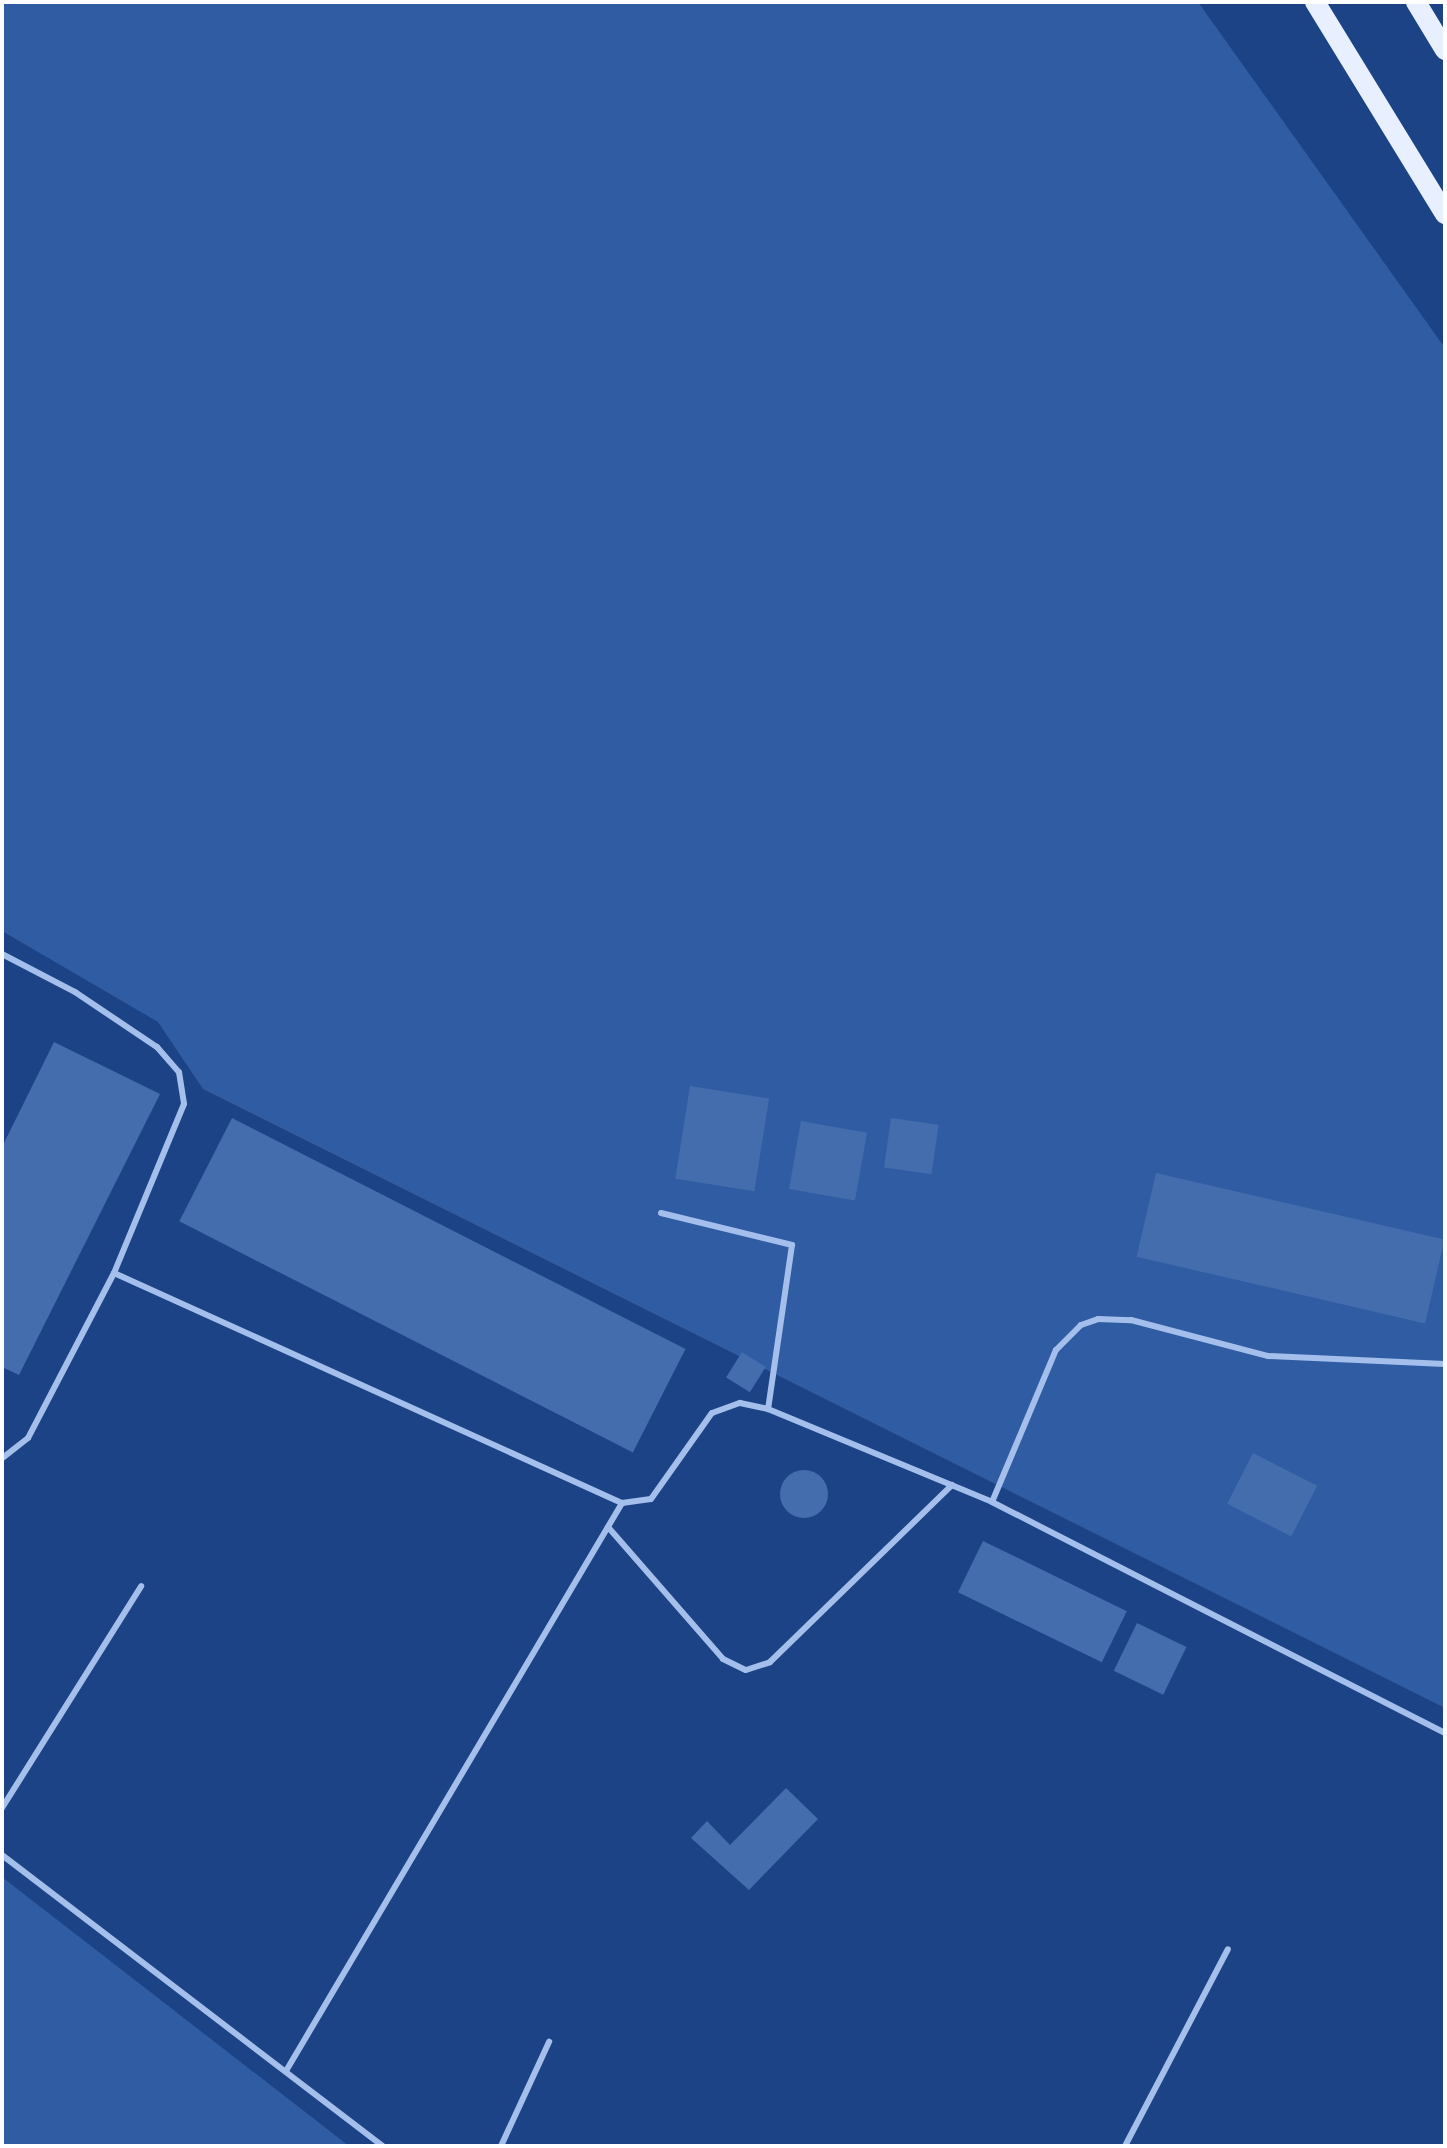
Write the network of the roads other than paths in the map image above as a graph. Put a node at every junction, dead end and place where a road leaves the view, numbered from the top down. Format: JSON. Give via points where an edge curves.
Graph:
{"nodes":[{"id":1,"x":1315,"y":2,"type":"edge"},
{"id":2,"x":1416,"y":2,"type":"edge"},
{"id":3,"x":1445,"y":50,"type":"edge"},
{"id":4,"x":1445,"y":214,"type":"edge"},
{"id":5,"x":2,"y":954,"type":"edge"},
{"id":6,"x":661,"y":1213,"type":"dead end"},
{"id":7,"x":114,"y":1273,"type":"junction"},
{"id":8,"x":1445,"y":1364,"type":"edge"},
{"id":9,"x":768,"y":1409,"type":"junction"},
{"id":10,"x":2,"y":1458,"type":"edge"},
{"id":11,"x":952,"y":1485,"type":"junction"},
{"id":12,"x":992,"y":1502,"type":"junction"},
{"id":13,"x":622,"y":1503,"type":"junction"},
{"id":14,"x":608,"y":1527,"type":"junction"},
{"id":15,"x":141,"y":1586,"type":"dead end"},
{"id":16,"x":1445,"y":1733,"type":"edge"},
{"id":17,"x":2,"y":1808,"type":"edge"},
{"id":18,"x":2,"y":1855,"type":"edge"},
{"id":19,"x":1228,"y":1949,"type":"dead end"},
{"id":20,"x":549,"y":2042,"type":"dead end"},
{"id":21,"x":286,"y":2071,"type":"junction"},
{"id":22,"x":382,"y":2146,"type":"edge"},
{"id":23,"x":501,"y":2146,"type":"edge"},
{"id":24,"x":1125,"y":2146,"type":"edge"}],
"edges":[{"from":1,"to":4,"type":"main road"},
{"from":2,"to":3,"type":"main road"},
{"from":5,"to":7,"type":"lane","via":[[115,1017],[157,1047],[179,1072],[180,1119]]},
{"from":6,"to":9,"type":"lane","via":[[792,1245]]},
{"from":7,"to":10,"type":"lane","via":[[28,1438]]},
{"from":7,"to":13,"type":"lane"},
{"from":8,"to":12,"type":"lane","via":[[1268,1356],[1131,1320],[1098,1319],[1081,1325],[1056,1350]]},
{"from":9,"to":11,"type":"lane"},
{"from":9,"to":13,"type":"lane","via":[[740,1403],[712,1413],[651,1499]]},
{"from":11,"to":12,"type":"lane"},
{"from":11,"to":14,"type":"lane","via":[[770,1662],[746,1670],[723,1659]]},
{"from":12,"to":16,"type":"lane"},
{"from":13,"to":14,"type":"lane"},
{"from":14,"to":21,"type":"lane"},
{"from":15,"to":17,"type":"lane"},
{"from":18,"to":21,"type":"lane"},
{"from":19,"to":24,"type":"lane"},
{"from":20,"to":23,"type":"lane"},
{"from":21,"to":22,"type":"lane"}]}
